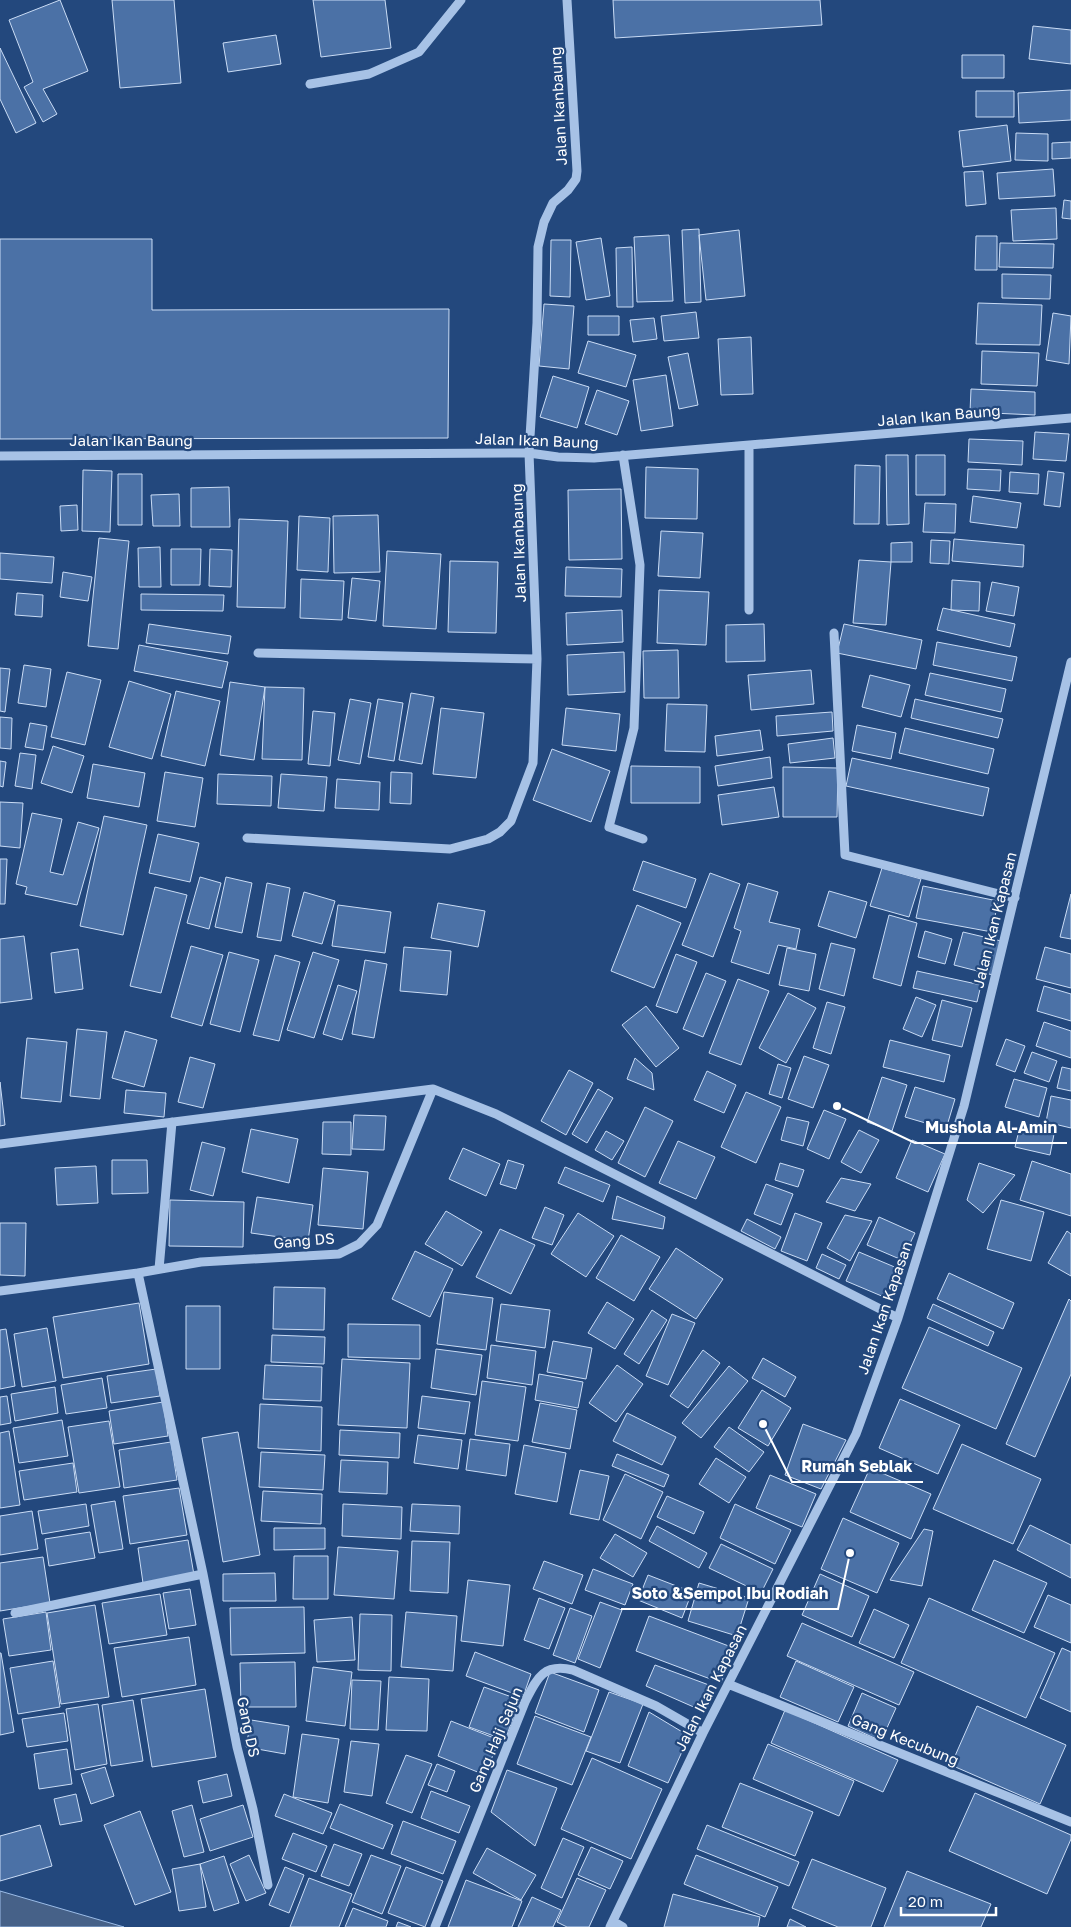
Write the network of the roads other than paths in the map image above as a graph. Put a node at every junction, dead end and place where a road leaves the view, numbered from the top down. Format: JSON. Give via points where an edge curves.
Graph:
{"nodes":[{"id":1,"x":462,"y":0,"type":"edge"},
{"id":2,"x":567,"y":0,"type":"edge"},
{"id":3,"x":310,"y":84,"type":"dead end"},
{"id":4,"x":1071,"y":418,"type":"edge"},
{"id":5,"x":749,"y":446,"type":"junction"},
{"id":6,"x":529,"y":453,"type":"junction"},
{"id":7,"x":623,"y":455,"type":"junction"},
{"id":8,"x":0,"y":456,"type":"edge"},
{"id":9,"x":750,"y":610,"type":"dead end"},
{"id":10,"x":834,"y":634,"type":"dead end"},
{"id":11,"x":258,"y":653,"type":"dead end"},
{"id":12,"x":537,"y":659,"type":"junction"},
{"id":13,"x":1071,"y":662,"type":"edge"},
{"id":14,"x":247,"y":838,"type":"dead end"},
{"id":15,"x":643,"y":839,"type":"dead end"},
{"id":16,"x":1015,"y":898,"type":"junction"},
{"id":17,"x":434,"y":1089,"type":"junction"},
{"id":18,"x":172,"y":1122,"type":"junction"},
{"id":19,"x":0,"y":1144,"type":"edge"},
{"id":20,"x":160,"y":1270,"type":"junction"},
{"id":21,"x":138,"y":1273,"type":"junction"},
{"id":22,"x":0,"y":1291,"type":"edge"},
{"id":23,"x":898,"y":1318,"type":"junction"},
{"id":24,"x":203,"y":1574,"type":"junction"},
{"id":25,"x":15,"y":1613,"type":"dead end"},
{"id":26,"x":728,"y":1684,"type":"junction"},
{"id":27,"x":703,"y":1733,"type":"junction"},
{"id":28,"x":1071,"y":1822,"type":"edge"},
{"id":29,"x":268,"y":1885,"type":"dead end"},
{"id":30,"x":611,"y":1924,"type":"edge"},
{"id":31,"x":435,"y":1927,"type":"edge"},
{"id":32,"x":623,"y":1927,"type":"edge"}],
"edges":[{"from":1,"to":3,"type":"street","via":[[420,52],[369,74]]},
{"from":2,"to":6,"type":"street","name":"Jalan Ikanbaung","via":[[577,171],[576,179],[568,190],[553,203],[538,247]]},
{"from":4,"to":5,"type":"street","name":"Jalan Ikan Baung"},
{"from":5,"to":7,"type":"street","name":"Jalan Ikan Baung"},
{"from":5,"to":9,"type":"street"},
{"from":6,"to":7,"type":"street","name":"Jalan Ikan Baung","via":[[594,458]]},
{"from":6,"to":8,"type":"street","name":"Jalan Ikan Baung"},
{"from":6,"to":12,"type":"street","name":"Jalan Ikanbaung"},
{"from":7,"to":15,"type":"street","via":[[640,565],[634,728],[609,827]]},
{"from":10,"to":16,"type":"street","via":[[845,855]]},
{"from":11,"to":12,"type":"street"},
{"from":12,"to":14,"type":"street","name":"Jalan Ikanbaung","via":[[533,762],[511,821],[500,832],[488,839],[450,849]]},
{"from":13,"to":16,"type":"street","name":"Jalan Ikan Kapasan"},
{"from":16,"to":23,"type":"street","name":"Jalan Ikan Kapasan","via":[[964,1106]]},
{"from":17,"to":18,"type":"street"},
{"from":17,"to":20,"type":"street","name":"Gang DS","via":[[377,1225],[359,1244],[339,1254],[201,1262]]},
{"from":17,"to":23,"type":"street","via":[[496,1114]]},
{"from":18,"to":19,"type":"street"},
{"from":18,"to":20,"type":"street"},
{"from":20,"to":21,"type":"street","name":"Gang DS"},
{"from":21,"to":22,"type":"street","name":"Gang DS"},
{"from":21,"to":24,"type":"street","name":"Gang DS"},
{"from":23,"to":26,"type":"street","name":"Jalan Ikan Kapasan","via":[[856,1434]]},
{"from":24,"to":25,"type":"street"},
{"from":24,"to":29,"type":"street","name":"Gang DS"},
{"from":26,"to":27,"type":"street","name":"Jalan Ikan Kapasan"},
{"from":26,"to":28,"type":"street","name":"Gang Kecubung"},
{"from":27,"to":30,"type":"street","name":"Jalan Ikan Kapasan"},
{"from":27,"to":31,"type":"street","name":"Gang Haji Sajun","via":[[656,1706],[573,1670],[545,1671],[525,1702]]},
{"from":30,"to":32,"type":"street"}]}
